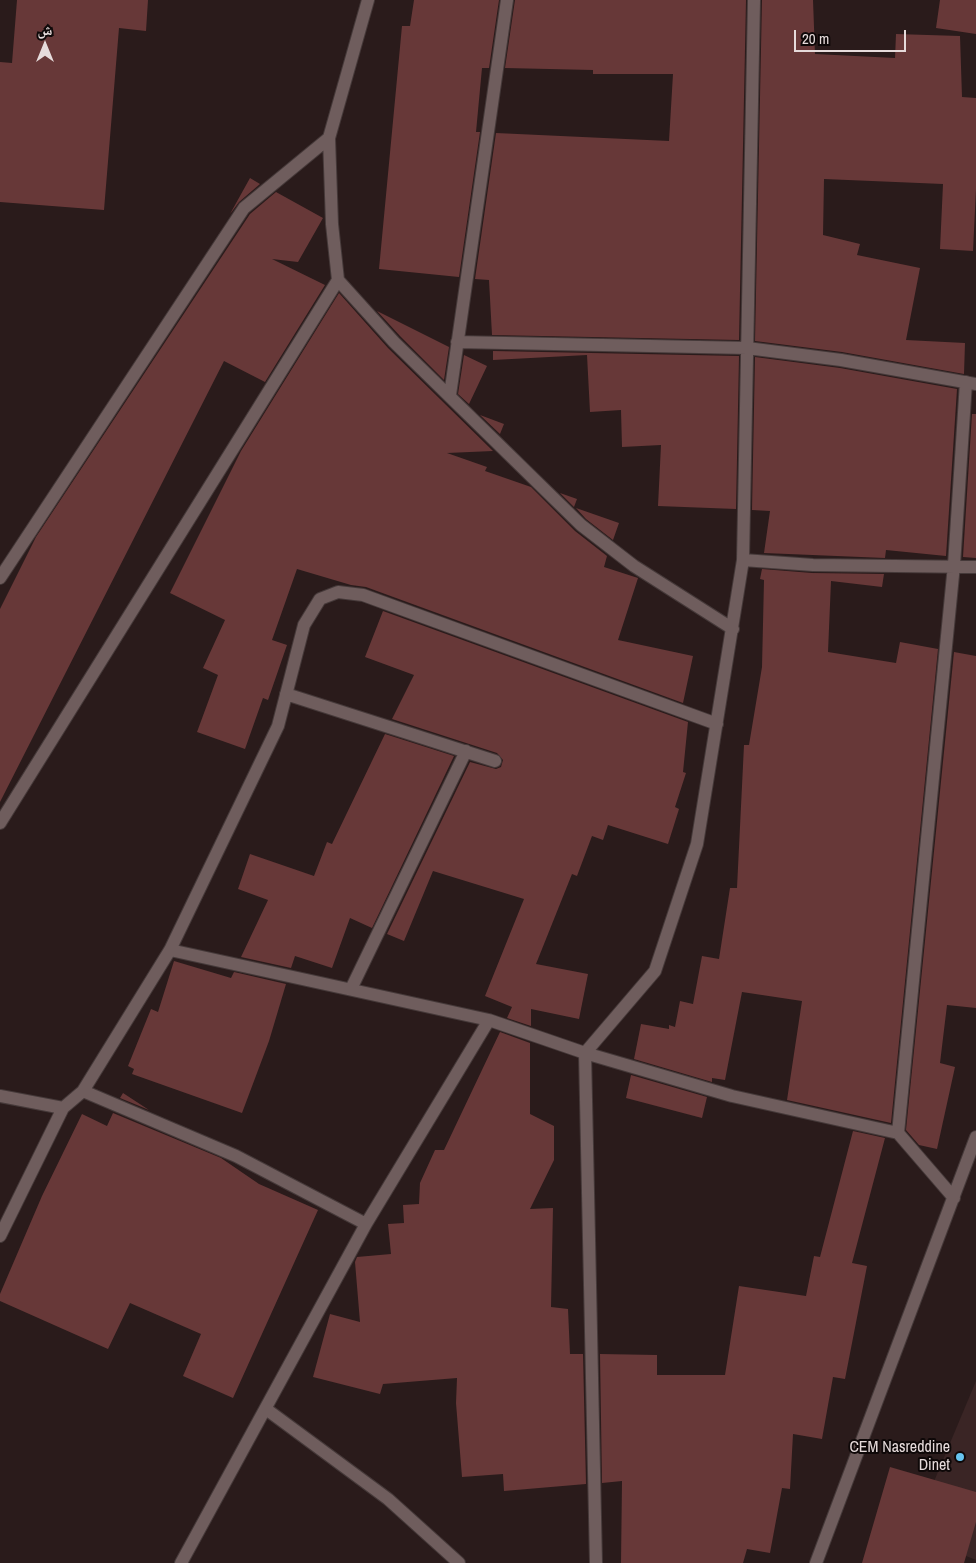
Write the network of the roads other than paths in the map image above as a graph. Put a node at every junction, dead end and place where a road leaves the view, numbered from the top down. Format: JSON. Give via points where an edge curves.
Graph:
{"nodes":[{"id":1,"x":368,"y":0,"type":"edge"},
{"id":2,"x":507,"y":0,"type":"edge"},
{"id":3,"x":754,"y":0,"type":"edge"},
{"id":4,"x":329,"y":138,"type":"junction"},
{"id":5,"x":338,"y":280,"type":"junction"},
{"id":6,"x":457,"y":342,"type":"junction"},
{"id":7,"x":748,"y":348,"type":"junction"},
{"id":8,"x":971,"y":383,"type":"edge"},
{"id":9,"x":450,"y":395,"type":"junction"},
{"id":10,"x":743,"y":560,"type":"junction"},
{"id":11,"x":954,"y":565,"type":"junction"},
{"id":12,"x":976,"y":567,"type":"edge"},
{"id":13,"x":0,"y":578,"type":"edge"},
{"id":14,"x":733,"y":629,"type":"junction"},
{"id":15,"x":286,"y":694,"type":"junction"},
{"id":16,"x":717,"y":724,"type":"junction"},
{"id":17,"x":466,"y":751,"type":"junction"},
{"id":18,"x":495,"y":761,"type":"dead end"},
{"id":19,"x":0,"y":823,"type":"edge"},
{"id":20,"x":170,"y":950,"type":"junction"},
{"id":21,"x":351,"y":989,"type":"junction"},
{"id":22,"x":489,"y":1020,"type":"junction"},
{"id":23,"x":585,"y":1053,"type":"junction"},
{"id":24,"x":83,"y":1091,"type":"junction"},
{"id":25,"x":0,"y":1096,"type":"edge"},
{"id":26,"x":63,"y":1108,"type":"junction"},
{"id":27,"x":898,"y":1133,"type":"junction"},
{"id":28,"x":976,"y":1137,"type":"edge"},
{"id":29,"x":954,"y":1198,"type":"junction"},
{"id":30,"x":366,"y":1224,"type":"junction"},
{"id":31,"x":0,"y":1236,"type":"edge"},
{"id":32,"x":266,"y":1409,"type":"junction"},
{"id":33,"x":181,"y":1563,"type":"edge"},
{"id":34,"x":459,"y":1563,"type":"edge"},
{"id":35,"x":596,"y":1563,"type":"edge"},
{"id":36,"x":816,"y":1563,"type":"edge"}],
"edges":[{"from":1,"to":4,"type":"street"},
{"from":2,"to":6,"type":"street"},
{"from":3,"to":7,"type":"street"},
{"from":4,"to":5,"type":"street"},
{"from":4,"to":13,"type":"street","via":[[244,208]]},
{"from":5,"to":9,"type":"street","via":[[394,342]]},
{"from":5,"to":19,"type":"street"},
{"from":6,"to":7,"type":"street"},
{"from":6,"to":9,"type":"street"},
{"from":7,"to":8,"type":"street","via":[[841,360]]},
{"from":7,"to":10,"type":"street"},
{"from":8,"to":11,"type":"street"},
{"from":9,"to":14,"type":"street","via":[[581,524],[634,566]]},
{"from":10,"to":11,"type":"street","via":[[813,565]]},
{"from":10,"to":14,"type":"street"},
{"from":11,"to":12,"type":"street"},
{"from":11,"to":27,"type":"street"},
{"from":14,"to":16,"type":"street"},
{"from":15,"to":16,"type":"street","via":[[304,625],[315,605],[326,596],[345,592],[363,595]]},
{"from":15,"to":17,"type":"street"},
{"from":15,"to":20,"type":"street","via":[[278,726]]},
{"from":16,"to":23,"type":"street","via":[[696,844],[655,971]]},
{"from":17,"to":18,"type":"street"},
{"from":17,"to":21,"type":"street"},
{"from":20,"to":21,"type":"street"},
{"from":20,"to":24,"type":"street"},
{"from":21,"to":22,"type":"street"},
{"from":22,"to":23,"type":"street"},
{"from":22,"to":30,"type":"street"},
{"from":23,"to":27,"type":"street","via":[[732,1096]]},
{"from":23,"to":35,"type":"street"},
{"from":24,"to":26,"type":"street"},
{"from":24,"to":30,"type":"street","via":[[236,1156]]},
{"from":25,"to":26,"type":"street"},
{"from":26,"to":31,"type":"street"},
{"from":27,"to":29,"type":"street"},
{"from":28,"to":29,"type":"street"},
{"from":29,"to":36,"type":"street"},
{"from":30,"to":32,"type":"street"},
{"from":32,"to":33,"type":"street"},
{"from":32,"to":34,"type":"street","via":[[388,1499]]}]}
